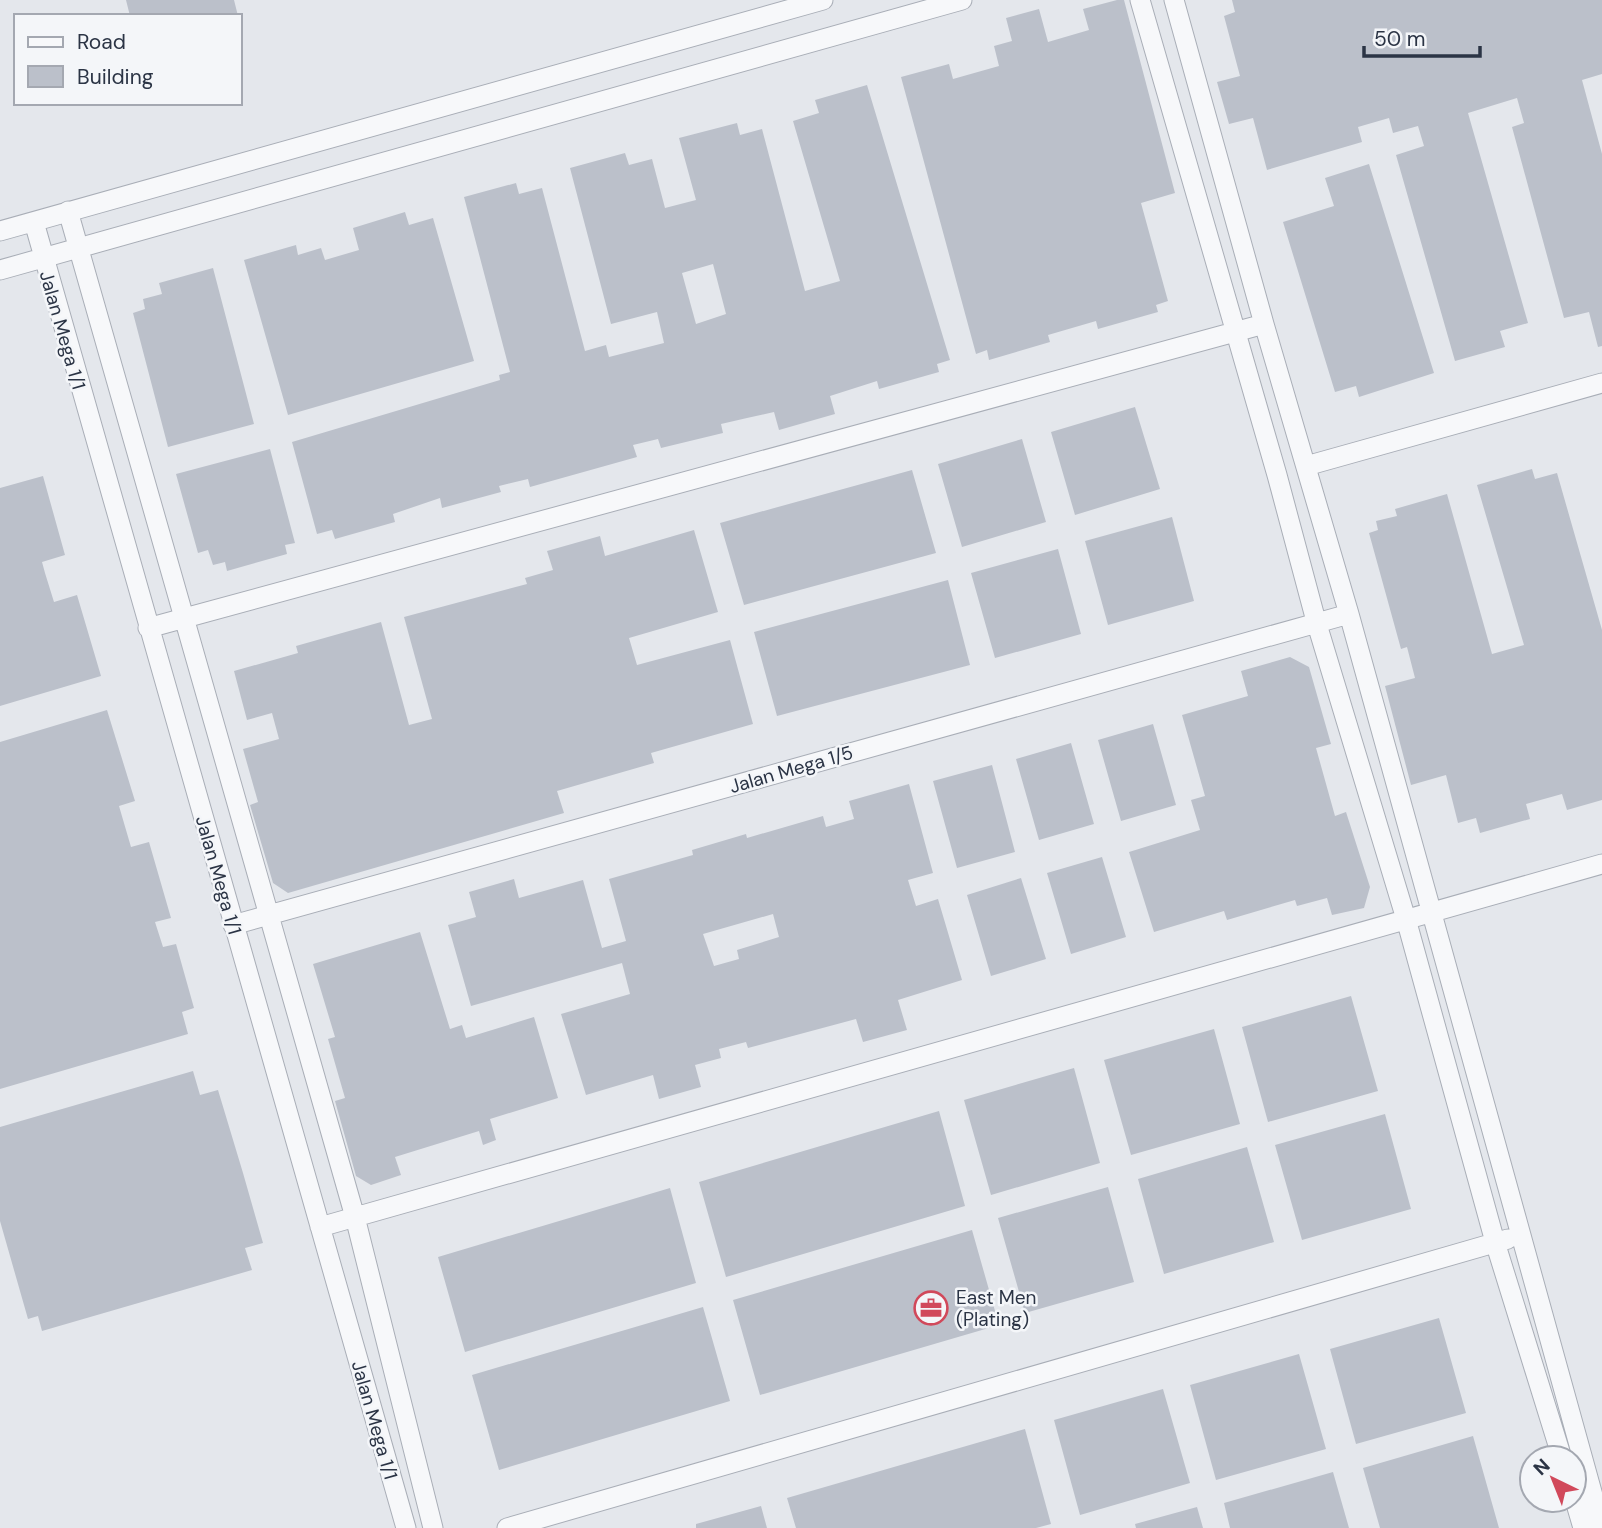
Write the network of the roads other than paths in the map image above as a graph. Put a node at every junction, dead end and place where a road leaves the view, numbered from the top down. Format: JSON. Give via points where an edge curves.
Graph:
{"nodes":[{"id":1,"x":824,"y":0,"type":"edge"},
{"id":2,"x":962,"y":0,"type":"edge"},
{"id":3,"x":1140,"y":0,"type":"edge"},
{"id":4,"x":1174,"y":0,"type":"edge"},
{"id":5,"x":68,"y":211,"type":"junction"},
{"id":6,"x":34,"y":222,"type":"junction"},
{"id":7,"x":0,"y":232,"type":"edge"},
{"id":8,"x":78,"y":248,"type":"junction"},
{"id":9,"x":42,"y":258,"type":"junction"},
{"id":10,"x":0,"y":270,"type":"edge"},
{"id":11,"x":1264,"y":324,"type":"junction"},
{"id":12,"x":1234,"y":333,"type":"junction"},
{"id":13,"x":1602,"y":383,"type":"edge"},
{"id":14,"x":1306,"y":466,"type":"junction"},
{"id":15,"x":1349,"y":614,"type":"junction"},
{"id":16,"x":184,"y":619,"type":"junction"},
{"id":17,"x":1316,"y":621,"type":"junction"},
{"id":18,"x":148,"y":628,"type":"junction"},
{"id":19,"x":1602,"y":864,"type":"edge"},
{"id":20,"x":1433,"y":911,"type":"junction"},
{"id":21,"x":269,"y":916,"type":"junction"},
{"id":22,"x":1406,"y":919,"type":"junction"},
{"id":23,"x":233,"y":925,"type":"junction"},
{"id":24,"x":355,"y":1217,"type":"junction"},
{"id":25,"x":320,"y":1227,"type":"junction"},
{"id":26,"x":1521,"y":1236,"type":"junction"},
{"id":27,"x":1495,"y":1242,"type":"junction"},
{"id":28,"x":1558,"y":1444,"type":"edge"},
{"id":29,"x":1592,"y":1525,"type":"edge"},
{"id":30,"x":406,"y":1528,"type":"edge"},
{"id":31,"x":433,"y":1528,"type":"edge"},
{"id":32,"x":507,"y":1528,"type":"edge"}],
"edges":[{"from":1,"to":5,"type":"street"},
{"from":2,"to":8,"type":"street"},
{"from":3,"to":12,"type":"street"},
{"from":4,"to":11,"type":"street"},
{"from":5,"to":6,"type":"street"},
{"from":5,"to":8,"type":"street"},
{"from":6,"to":7,"type":"street"},
{"from":6,"to":9,"type":"street","name":"Jalan Mega 1/1"},
{"from":8,"to":9,"type":"street"},
{"from":8,"to":16,"type":"street"},
{"from":9,"to":10,"type":"street"},
{"from":9,"to":18,"type":"street","name":"Jalan Mega 1/1"},
{"from":11,"to":12,"type":"street"},
{"from":11,"to":14,"type":"street"},
{"from":12,"to":16,"type":"street"},
{"from":12,"to":17,"type":"street"},
{"from":13,"to":14,"type":"street"},
{"from":14,"to":15,"type":"street"},
{"from":15,"to":17,"type":"street","name":"Jalan Mega 1/5"},
{"from":15,"to":20,"type":"street"},
{"from":16,"to":18,"type":"street"},
{"from":16,"to":21,"type":"street"},
{"from":17,"to":21,"type":"street","name":"Jalan Mega 1/5"},
{"from":17,"to":22,"type":"street"},
{"from":18,"to":23,"type":"street","name":"Jalan Mega 1/1"},
{"from":19,"to":20,"type":"street"},
{"from":20,"to":22,"type":"street"},
{"from":20,"to":26,"type":"street"},
{"from":21,"to":23,"type":"street","name":"Jalan Mega 1/5"},
{"from":21,"to":24,"type":"street"},
{"from":22,"to":24,"type":"street"},
{"from":22,"to":27,"type":"street"},
{"from":23,"to":25,"type":"street","name":"Jalan Mega 1/1"},
{"from":24,"to":25,"type":"street"},
{"from":24,"to":31,"type":"street"},
{"from":25,"to":30,"type":"street","name":"Jalan Mega 1/1"},
{"from":26,"to":27,"type":"street"},
{"from":26,"to":29,"type":"street"},
{"from":27,"to":28,"type":"street"},
{"from":27,"to":32,"type":"street"}]}
